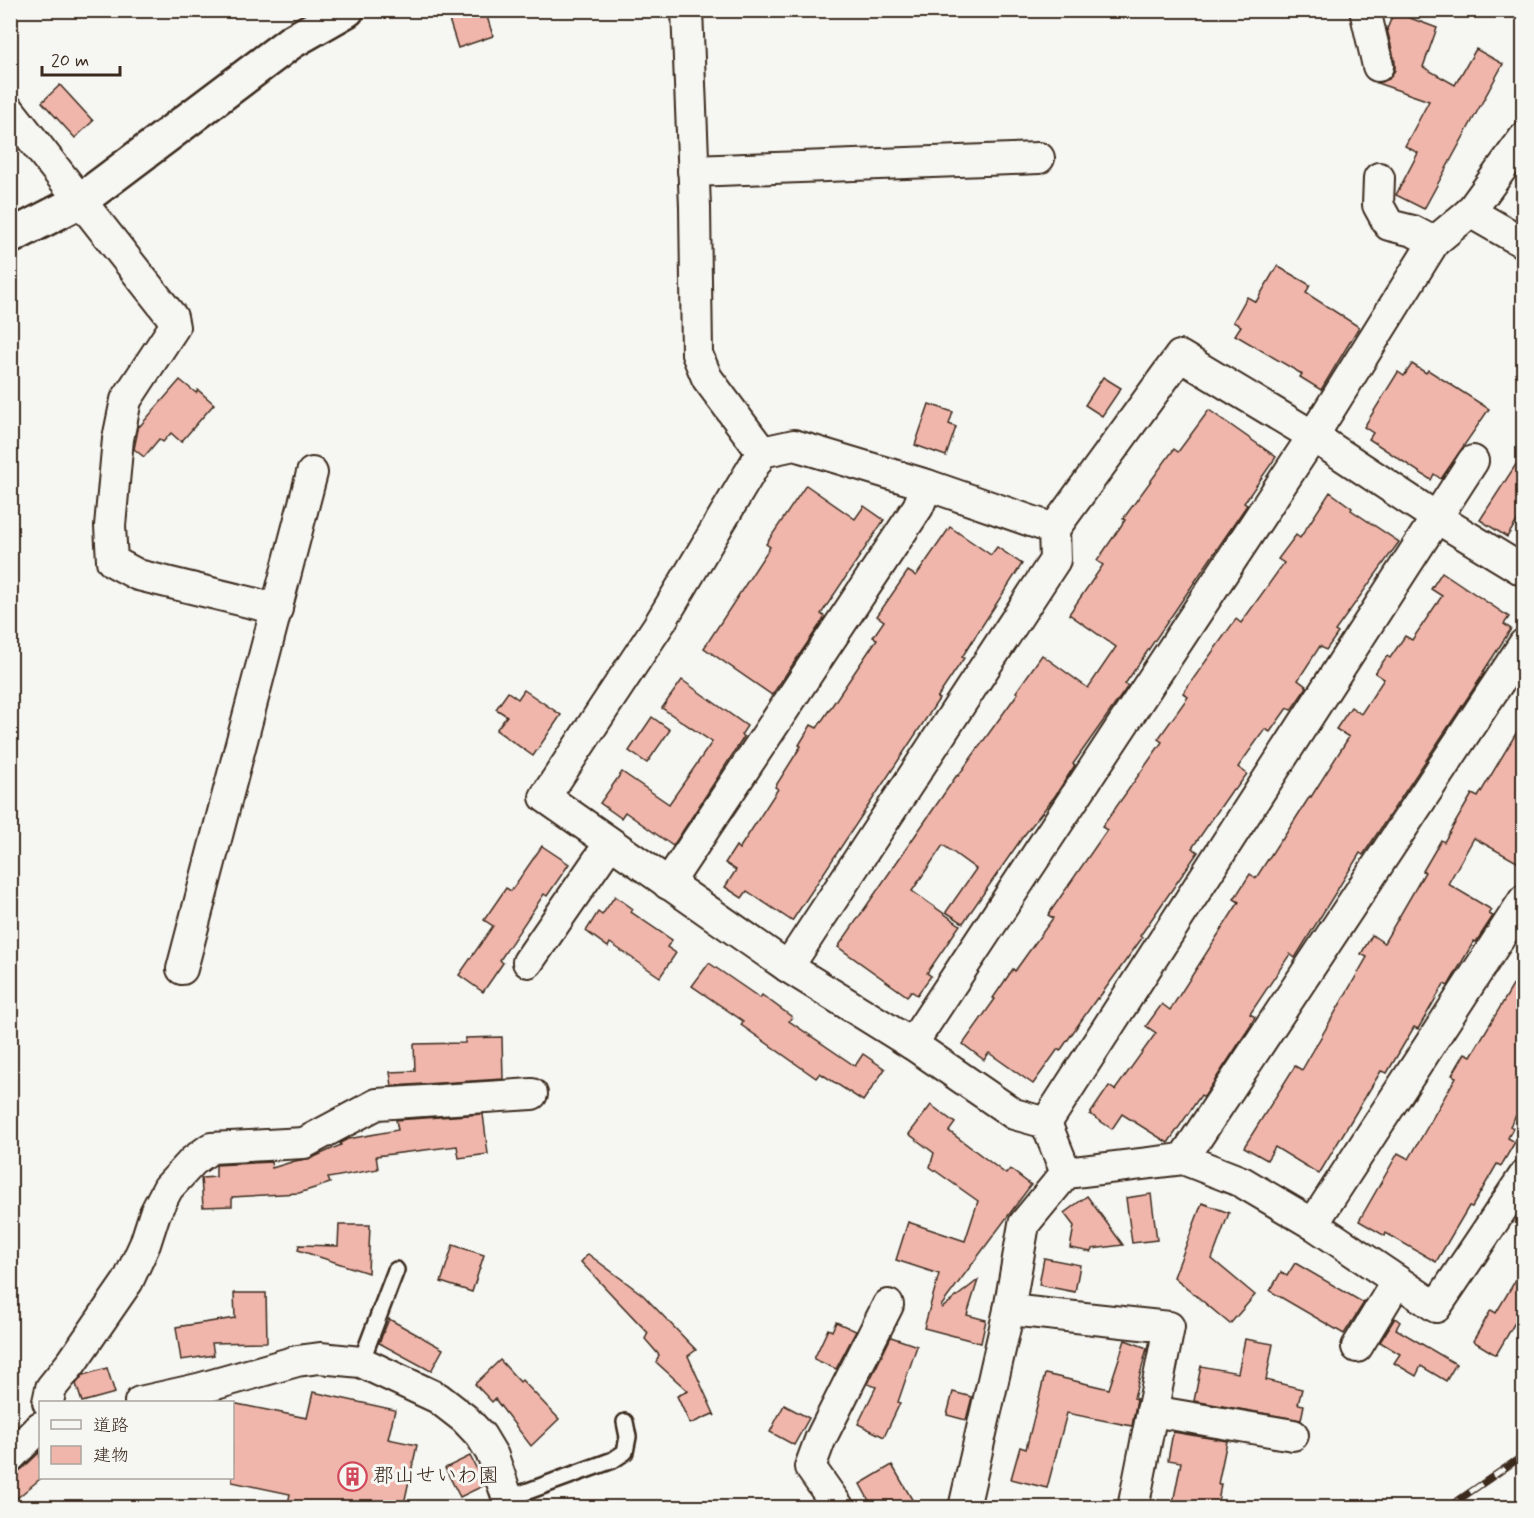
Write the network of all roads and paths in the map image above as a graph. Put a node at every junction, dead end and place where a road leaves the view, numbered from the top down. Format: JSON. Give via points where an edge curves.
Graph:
{"nodes":[{"id":1,"x":347,"y":10,"type":"edge"},
{"id":2,"x":687,"y":10,"type":"edge"},
{"id":3,"x":1365,"y":10,"type":"edge"},
{"id":4,"x":1378,"y":66,"type":"dead end"},
{"id":5,"x":10,"y":111,"type":"edge"},
{"id":6,"x":1524,"y":138,"type":"edge"},
{"id":7,"x":1039,"y":158,"type":"dead end"},
{"id":8,"x":693,"y":171,"type":"junction"},
{"id":9,"x":1379,"y":178,"type":"dead end"},
{"id":10,"x":80,"y":201,"type":"junction"},
{"id":11,"x":1470,"y":212,"type":"junction"},
{"id":12,"x":10,"y":237,"type":"edge"},
{"id":13,"x":1434,"y":242,"type":"junction"},
{"id":14,"x":1524,"y":243,"type":"edge"},
{"id":15,"x":1313,"y":436,"type":"junction"},
{"id":16,"x":762,"y":452,"type":"junction"},
{"id":17,"x":1473,"y":461,"type":"dead end"},
{"id":18,"x":312,"y":473,"type":"dead end"},
{"id":19,"x":927,"y":485,"type":"junction"},
{"id":20,"x":1437,"y":518,"type":"junction"},
{"id":21,"x":1054,"y":529,"type":"junction"},
{"id":22,"x":1524,"y":571,"type":"edge"},
{"id":23,"x":277,"y":609,"type":"junction"},
{"id":24,"x":1524,"y":644,"type":"edge"},
{"id":25,"x":610,"y":843,"type":"junction"},
{"id":26,"x":668,"y":884,"type":"junction"},
{"id":27,"x":1524,"y":900,"type":"edge"},
{"id":28,"x":528,"y":962,"type":"dead end"},
{"id":29,"x":788,"y":967,"type":"junction"},
{"id":30,"x":182,"y":969,"type":"dead end"},
{"id":31,"x":912,"y":1044,"type":"junction"},
{"id":32,"x":532,"y":1094,"type":"dead end"},
{"id":33,"x":1046,"y":1123,"type":"junction"},
{"id":34,"x":1183,"y":1159,"type":"junction"},
{"id":35,"x":1066,"y":1173,"type":"junction"},
{"id":36,"x":1524,"y":1176,"type":"edge"},
{"id":37,"x":1313,"y":1224,"type":"junction"},
{"id":38,"x":396,"y":1270,"type":"dead end"},
{"id":39,"x":1397,"y":1281,"type":"junction"},
{"id":40,"x":888,"y":1305,"type":"dead end"},
{"id":41,"x":1009,"y":1310,"type":"junction"},
{"id":42,"x":1357,"y":1347,"type":"dead end"},
{"id":43,"x":361,"y":1362,"type":"junction"},
{"id":44,"x":48,"y":1401,"type":"edge"},
{"id":45,"x":144,"y":1401,"type":"edge"},
{"id":46,"x":1152,"y":1411,"type":"junction"},
{"id":47,"x":625,"y":1422,"type":"dead end"},
{"id":48,"x":39,"y":1428,"type":"edge"},
{"id":49,"x":1293,"y":1435,"type":"dead end"},
{"id":50,"x":10,"y":1457,"type":"edge"},
{"id":51,"x":510,"y":1503,"type":"edge"},
{"id":52,"x":839,"y":1508,"type":"edge"},
{"id":53,"x":964,"y":1508,"type":"edge"},
{"id":54,"x":1133,"y":1508,"type":"edge"}],
"edges":[{"from":1,"to":10,"type":"street","via":[[291,42]]},
{"from":2,"to":8,"type":"street"},
{"from":3,"to":4,"type":"street"},
{"from":5,"to":10,"type":"street"},
{"from":6,"to":11,"type":"street"},
{"from":7,"to":8,"type":"street"},
{"from":8,"to":16,"type":"street","via":[[697,354],[707,378]]},
{"from":9,"to":13,"type":"street","via":[[1378,205],[1389,225]]},
{"from":10,"to":12,"type":"street"},
{"from":10,"to":23,"type":"street","via":[[172,317],[174,327],[126,400],[118,439],[110,526],[112,561],[138,575]]},
{"from":11,"to":13,"type":"street"},
{"from":11,"to":14,"type":"street"},
{"from":13,"to":15,"type":"street"},
{"from":15,"to":20,"type":"street"},
{"from":15,"to":21,"type":"street","via":[[1180,356]]},
{"from":15,"to":31,"type":"street"},
{"from":16,"to":19,"type":"street","via":[[794,445]]},
{"from":16,"to":25,"type":"street","via":[[660,623],[545,797]]},
{"from":17,"to":20,"type":"street"},
{"from":18,"to":23,"type":"street"},
{"from":19,"to":21,"type":"street"},
{"from":19,"to":26,"type":"street","via":[[918,507]]},
{"from":20,"to":22,"type":"street"},
{"from":20,"to":33,"type":"street"},
{"from":21,"to":29,"type":"street","via":[[1055,560]]},
{"from":23,"to":30,"type":"street"},
{"from":24,"to":34,"type":"street"},
{"from":25,"to":26,"type":"street"},
{"from":25,"to":28,"type":"street"},
{"from":26,"to":29,"type":"street"},
{"from":27,"to":37,"type":"street"},
{"from":29,"to":31,"type":"street"},
{"from":31,"to":33,"type":"street","via":[[1014,1114]]},
{"from":32,"to":44,"type":"street","via":[[377,1104],[304,1143],[211,1148],[168,1188],[128,1281],[51,1388]]},
{"from":33,"to":35,"type":"street"},
{"from":34,"to":35,"type":"street"},
{"from":34,"to":37,"type":"street","via":[[1242,1182]]},
{"from":35,"to":41,"type":"street","via":[[1024,1224]]},
{"from":36,"to":39,"type":"street","via":[[1436,1307]]},
{"from":37,"to":39,"type":"street"},
{"from":38,"to":43,"type":"lane"},
{"from":39,"to":42,"type":"street"},
{"from":40,"to":52,"type":"street","via":[[810,1467]]},
{"from":41,"to":46,"type":"street","via":[[1169,1327]]},
{"from":41,"to":53,"type":"street"},
{"from":43,"to":45,"type":"street","via":[[320,1358],[297,1361]]},
{"from":43,"to":51,"type":"street","via":[[438,1398],[465,1419],[493,1456]]},
{"from":46,"to":49,"type":"street"},
{"from":46,"to":54,"type":"street"},
{"from":47,"to":51,"type":"lane","via":[[625,1452]]},
{"from":48,"to":50,"type":"street"}]}
